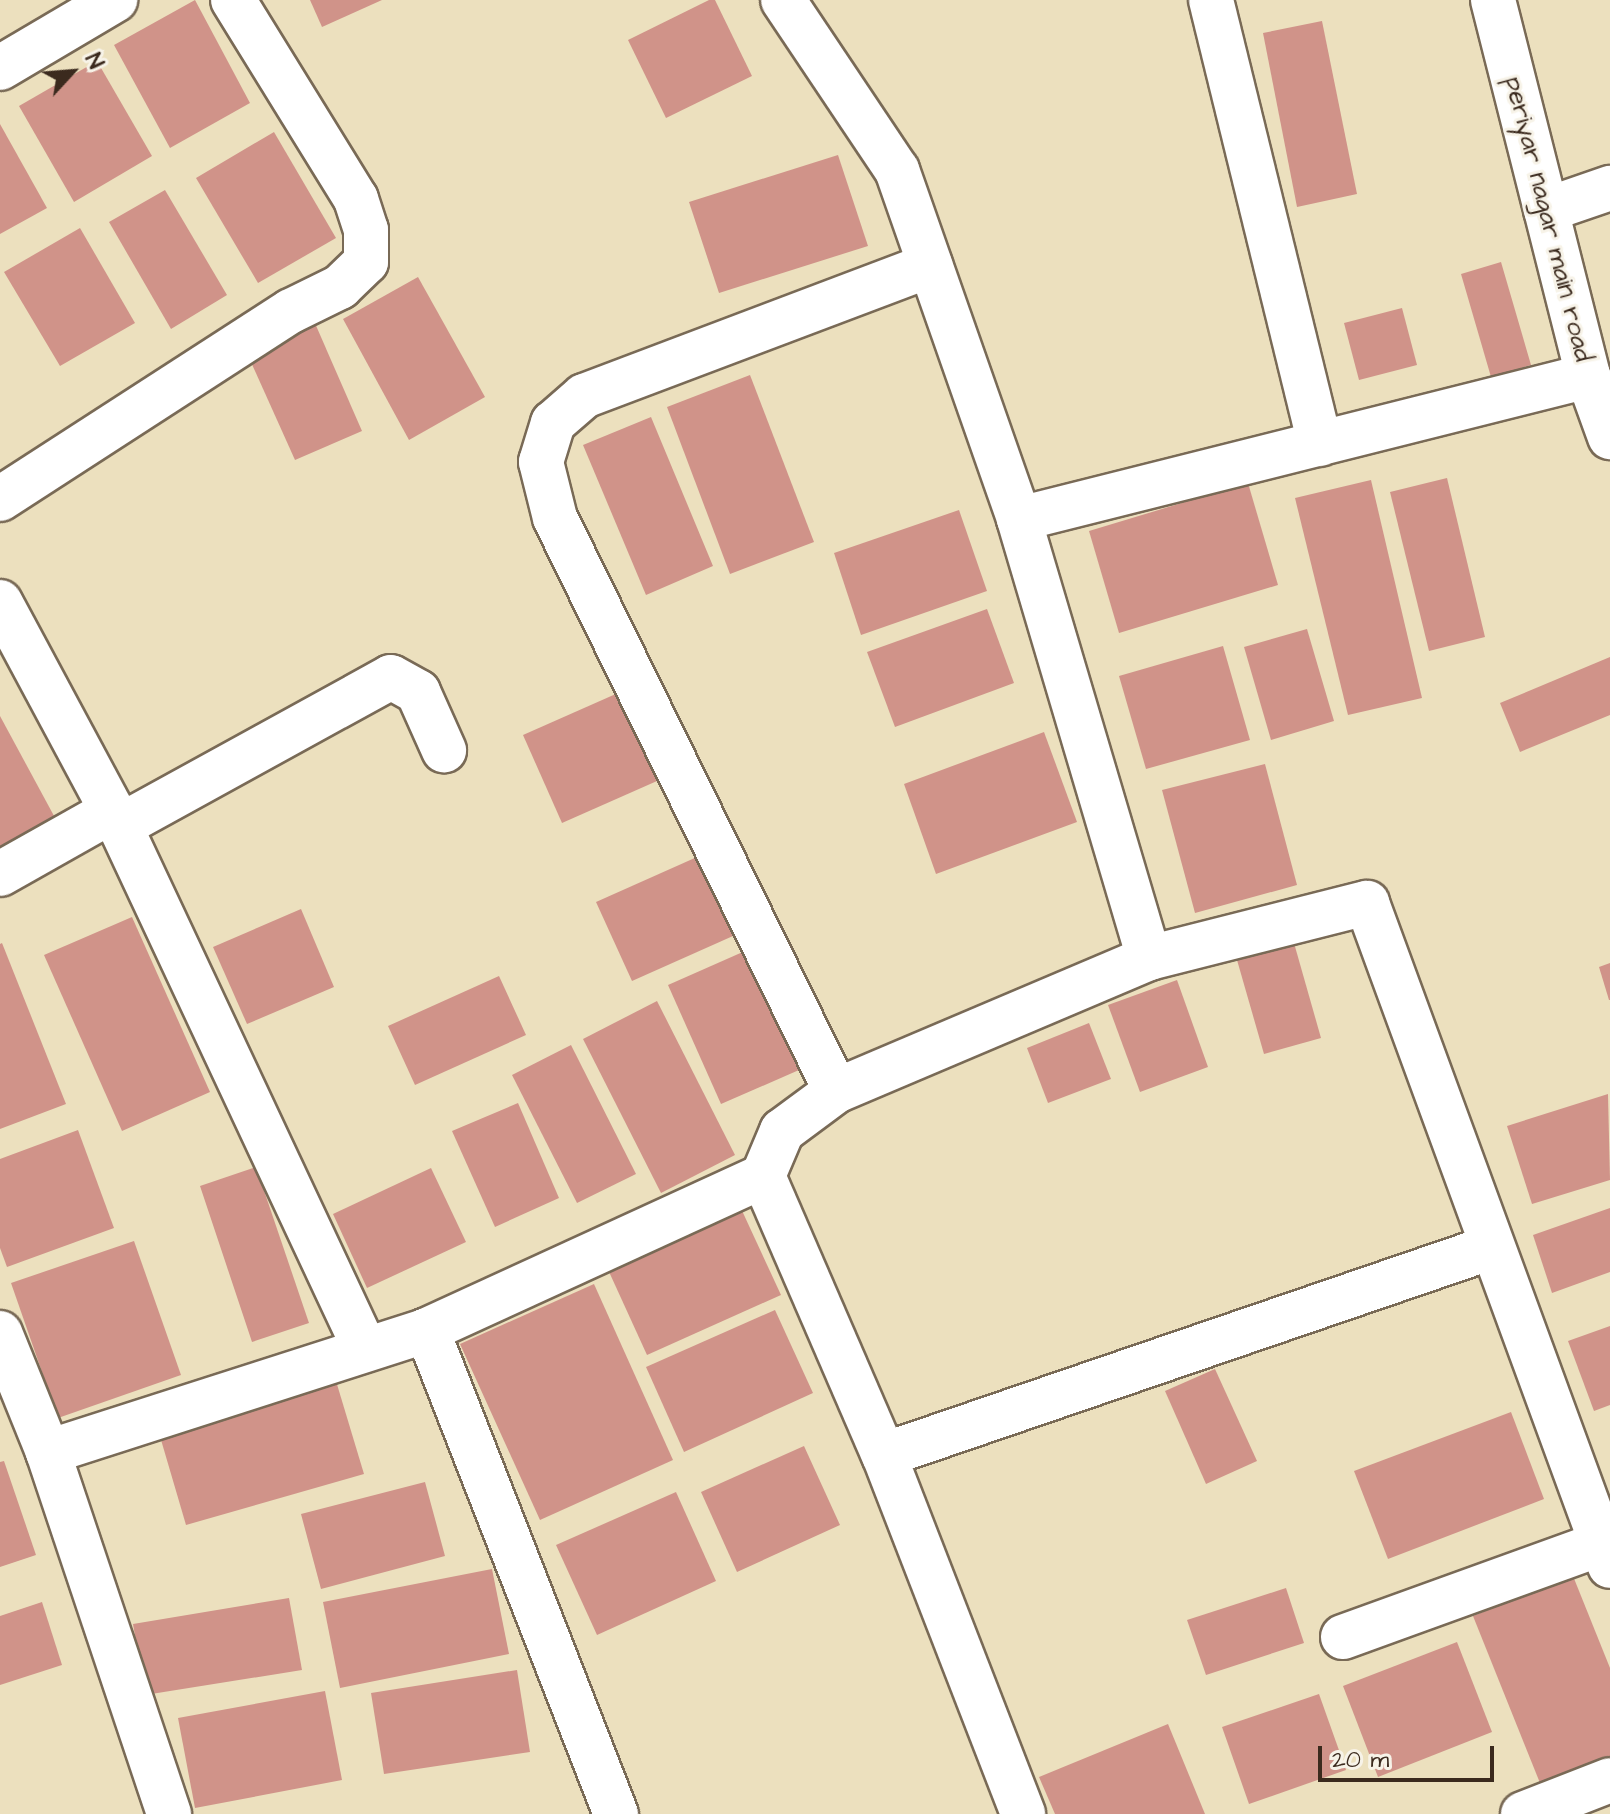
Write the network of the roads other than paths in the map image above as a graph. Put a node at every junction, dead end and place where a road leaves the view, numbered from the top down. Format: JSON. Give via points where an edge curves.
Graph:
{"nodes":[{"id":1,"x":115,"y":0,"type":"edge"},
{"id":2,"x":233,"y":0,"type":"edge"},
{"id":3,"x":783,"y":0,"type":"edge"},
{"id":4,"x":1211,"y":0,"type":"edge"},
{"id":5,"x":1493,"y":0,"type":"edge"},
{"id":6,"x":0,"y":68,"type":"edge"},
{"id":7,"x":1610,"y":188,"type":"edge"},
{"id":8,"x":1546,"y":210,"type":"junction"},
{"id":9,"x":930,"y":265,"type":"junction"},
{"id":10,"x":1588,"y":376,"type":"junction"},
{"id":11,"x":1610,"y":437,"type":"edge"},
{"id":12,"x":1320,"y":444,"type":"junction"},
{"id":13,"x":0,"y":499,"type":"edge"},
{"id":14,"x":1019,"y":519,"type":"junction"},
{"id":15,"x":0,"y":602,"type":"edge"},
{"id":16,"x":444,"y":750,"type":"dead end"},
{"id":17,"x":116,"y":818,"type":"junction"},
{"id":18,"x":0,"y":874,"type":"edge"},
{"id":19,"x":1149,"y":958,"type":"junction"},
{"id":20,"x":836,"y":1091,"type":"junction"},
{"id":21,"x":763,"y":1176,"type":"junction"},
{"id":22,"x":1492,"y":1247,"type":"junction"},
{"id":23,"x":427,"y":1330,"type":"junction"},
{"id":24,"x":0,"y":1333,"type":"edge"},
{"id":25,"x":364,"y":1347,"type":"junction"},
{"id":26,"x":48,"y":1452,"type":"junction"},
{"id":27,"x":884,"y":1455,"type":"junction"},
{"id":28,"x":1606,"y":1554,"type":"edge"},
{"id":29,"x":1343,"y":1637,"type":"dead end"},
{"id":30,"x":1610,"y":1780,"type":"edge"},
{"id":31,"x":169,"y":1814,"type":"edge"},
{"id":32,"x":616,"y":1814,"type":"edge"},
{"id":33,"x":1023,"y":1814,"type":"edge"},
{"id":34,"x":1523,"y":1814,"type":"edge"}],
"edges":[{"from":1,"to":6,"type":"street"},
{"from":2,"to":13,"type":"street","via":[[356,199],[366,230],[366,262],[340,287],[291,311]]},
{"from":3,"to":9,"type":"street","via":[[897,170]]},
{"from":4,"to":12,"type":"street"},
{"from":5,"to":8,"type":"street","name":"periyar nagar main road"},
{"from":7,"to":8,"type":"street"},
{"from":8,"to":10,"type":"street","name":"periyar nagar main road"},
{"from":9,"to":14,"type":"street"},
{"from":9,"to":20,"type":"street","via":[[584,396],[553,423],[541,462],[555,518]]},
{"from":10,"to":11,"type":"street","name":"periyar nagar main road"},
{"from":10,"to":12,"type":"street"},
{"from":12,"to":14,"type":"street"},
{"from":14,"to":19,"type":"street"},
{"from":15,"to":17,"type":"street"},
{"from":16,"to":17,"type":"street","via":[[418,692],[391,677]]},
{"from":17,"to":18,"type":"street"},
{"from":17,"to":25,"type":"street"},
{"from":19,"to":20,"type":"street"},
{"from":19,"to":22,"type":"street","via":[[1367,903]]},
{"from":20,"to":21,"type":"street","via":[[782,1131]]},
{"from":21,"to":23,"type":"street"},
{"from":21,"to":27,"type":"street"},
{"from":22,"to":27,"type":"street"},
{"from":22,"to":28,"type":"street"},
{"from":23,"to":25,"type":"street"},
{"from":23,"to":32,"type":"street"},
{"from":24,"to":26,"type":"street"},
{"from":25,"to":26,"type":"street"},
{"from":26,"to":31,"type":"street"},
{"from":27,"to":33,"type":"street"},
{"from":28,"to":29,"type":"street"},
{"from":30,"to":34,"type":"street"}]}
